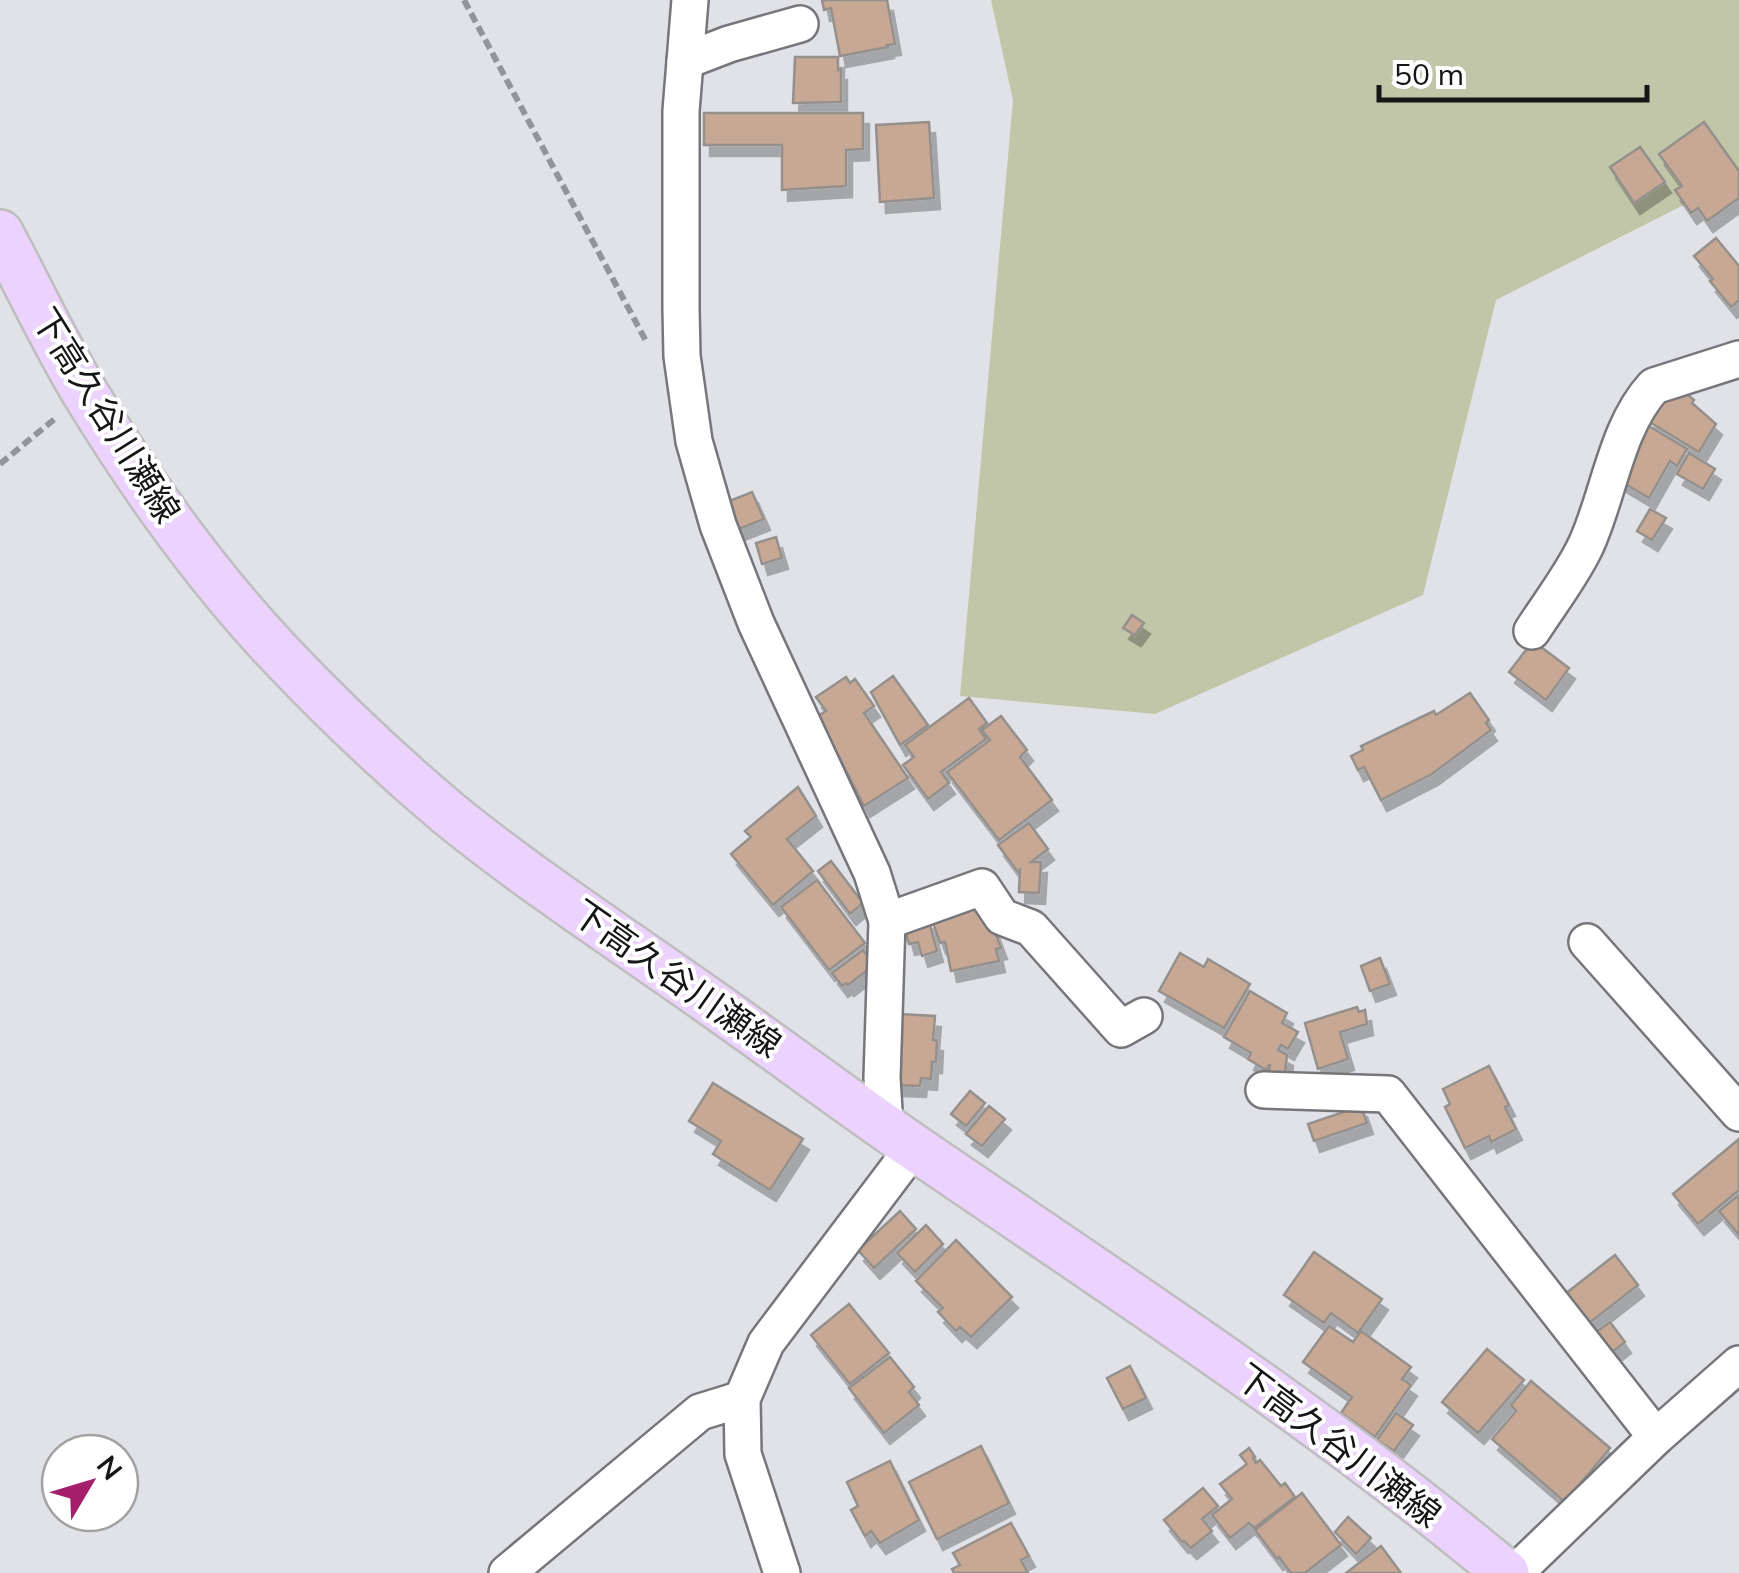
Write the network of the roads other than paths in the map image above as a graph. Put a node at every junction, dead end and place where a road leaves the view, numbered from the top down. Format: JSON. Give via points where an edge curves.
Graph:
{"nodes":[{"id":1,"x":690,"y":0,"type":"edge"},
{"id":2,"x":800,"y":24,"type":"dead end"},
{"id":3,"x":686,"y":60,"type":"junction"},
{"id":4,"x":0,"y":233,"type":"edge"},
{"id":5,"x":1739,"y":359,"type":"edge"},
{"id":6,"x":1532,"y":632,"type":"dead end"},
{"id":7,"x":887,"y":921,"type":"junction"},
{"id":8,"x":1587,"y":942,"type":"dead end"},
{"id":9,"x":1144,"y":1016,"type":"dead end"},
{"id":10,"x":1264,"y":1090,"type":"dead end"},
{"id":11,"x":1739,"y":1113,"type":"edge"},
{"id":12,"x":900,"y":1137,"type":"junction"},
{"id":13,"x":1739,"y":1364,"type":"edge"},
{"id":14,"x":742,"y":1399,"type":"junction"},
{"id":15,"x":1656,"y":1437,"type":"junction"},
{"id":16,"x":507,"y":1573,"type":"edge"},
{"id":17,"x":782,"y":1573,"type":"edge"},
{"id":18,"x":1506,"y":1573,"type":"edge"},
{"id":19,"x":1515,"y":1573,"type":"edge"}],
"edges":[{"from":1,"to":3,"type":"street"},
{"from":2,"to":3,"type":"street"},
{"from":3,"to":7,"type":"street","via":[[682,356],[694,440],[756,623],[872,873]]},
{"from":4,"to":12,"type":"main road","name":"下高久谷川瀬線","via":[[85,394],[150,492],[277,651],[448,813]]},
{"from":5,"to":6,"type":"street","via":[[1654,386],[1646,395],[1586,544]]},
{"from":7,"to":9,"type":"street","via":[[982,887],[1002,917],[1030,928],[1121,1028]]},
{"from":7,"to":12,"type":"street","via":[[882,1078]]},
{"from":8,"to":11,"type":"street"},
{"from":10,"to":15,"type":"street","via":[[1388,1094]]},
{"from":12,"to":14,"type":"street","via":[[766,1343]]},
{"from":12,"to":18,"type":"main road","name":"下高久谷川瀬線","via":[[1311,1422]]},
{"from":13,"to":15,"type":"street"},
{"from":14,"to":16,"type":"street","via":[[700,1412]]},
{"from":14,"to":17,"type":"street","via":[[743,1454]]},
{"from":15,"to":19,"type":"street"}]}
